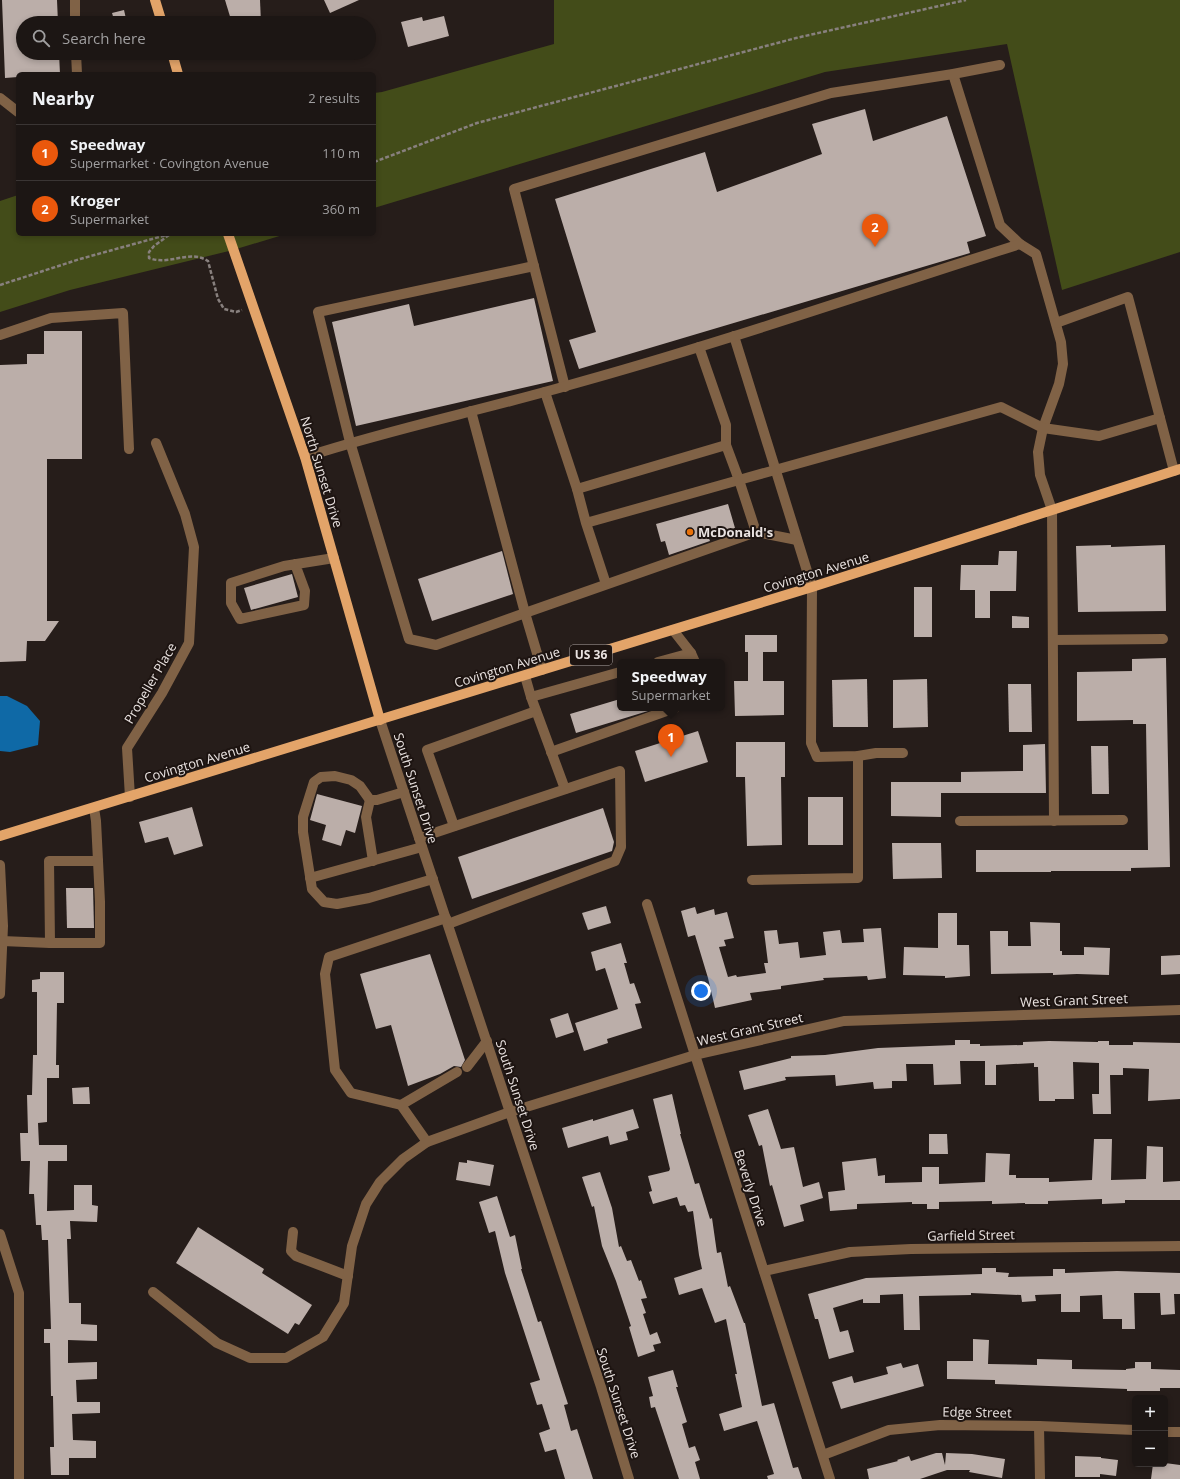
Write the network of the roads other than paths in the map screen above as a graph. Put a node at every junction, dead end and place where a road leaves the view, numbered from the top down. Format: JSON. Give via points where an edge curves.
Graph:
{"nodes":[{"id":1,"x":75,"y":0,"type":"edge"},
{"id":2,"x":155,"y":0,"type":"edge"},
{"id":3,"x":75,"y":16,"type":"edge"},
{"id":4,"x":160,"y":16,"type":"edge"},
{"id":5,"x":76,"y":60,"type":"edge"},
{"id":6,"x":174,"y":60,"type":"edge"},
{"id":7,"x":1000,"y":64,"type":"dead end"},
{"id":8,"x":76,"y":72,"type":"edge"},
{"id":9,"x":177,"y":72,"type":"edge"},
{"id":10,"x":952,"y":74,"type":"junction"},
{"id":11,"x":0,"y":98,"type":"edge"},
{"id":12,"x":16,"y":110,"type":"edge"},
{"id":13,"x":229,"y":236,"type":"edge"},
{"id":14,"x":1020,"y":244,"type":"junction"},
{"id":15,"x":534,"y":266,"type":"junction"},
{"id":16,"x":1056,"y":323,"type":"junction"},
{"id":17,"x":0,"y":335,"type":"edge"},
{"id":18,"x":734,"y":336,"type":"junction"},
{"id":19,"x":698,"y":347,"type":"junction"},
{"id":20,"x":565,"y":387,"type":"junction"},
{"id":21,"x":545,"y":392,"type":"junction"},
{"id":22,"x":471,"y":411,"type":"junction"},
{"id":23,"x":1160,"y":418,"type":"junction"},
{"id":24,"x":1043,"y":428,"type":"junction"},
{"id":25,"x":350,"y":442,"type":"junction"},
{"id":26,"x":156,"y":443,"type":"dead end"},
{"id":27,"x":726,"y":445,"type":"junction"},
{"id":28,"x":129,"y":449,"type":"dead end"},
{"id":29,"x":305,"y":457,"type":"junction"},
{"id":30,"x":775,"y":470,"type":"junction"},
{"id":31,"x":1177,"y":470,"type":"edge"},
{"id":32,"x":739,"y":480,"type":"junction"},
{"id":33,"x":577,"y":489,"type":"junction"},
{"id":34,"x":1052,"y":510,"type":"junction"},
{"id":35,"x":586,"y":523,"type":"junction"},
{"id":36,"x":756,"y":532,"type":"junction"},
{"id":37,"x":797,"y":540,"type":"junction"},
{"id":38,"x":334,"y":558,"type":"junction"},
{"id":39,"x":295,"y":564,"type":"junction"},
{"id":40,"x":606,"y":584,"type":"junction"},
{"id":41,"x":812,"y":587,"type":"junction"},
{"id":42,"x":525,"y":613,"type":"junction"},
{"id":43,"x":673,"y":630,"type":"junction"},
{"id":44,"x":1053,"y":640,"type":"junction"},
{"id":45,"x":1163,"y":640,"type":"dead end"},
{"id":46,"x":693,"y":657,"type":"edge"},
{"id":47,"x":679,"y":659,"type":"edge"},
{"id":48,"x":542,"y":670,"type":"junction"},
{"id":49,"x":617,"y":673,"type":"edge"},
{"id":50,"x":525,"y":676,"type":"junction"},
{"id":51,"x":531,"y":697,"type":"junction"},
{"id":52,"x":536,"y":711,"type":"junction"},
{"id":53,"x":667,"y":711,"type":"edge"},
{"id":54,"x":380,"y":720,"type":"junction"},
{"id":55,"x":551,"y":752,"type":"junction"},
{"id":56,"x":903,"y":753,"type":"dead end"},
{"id":57,"x":858,"y":756,"type":"junction"},
{"id":58,"x":565,"y":789,"type":"junction"},
{"id":59,"x":404,"y":792,"type":"junction"},
{"id":60,"x":130,"y":797,"type":"junction"},
{"id":61,"x":370,"y":800,"type":"junction"},
{"id":62,"x":94,"y":808,"type":"junction"},
{"id":63,"x":1124,"y":820,"type":"dead end"},
{"id":64,"x":960,"y":821,"type":"dead end"},
{"id":65,"x":1054,"y":821,"type":"junction"},
{"id":66,"x":454,"y":826,"type":"junction"},
{"id":67,"x":0,"y":836,"type":"edge"},
{"id":68,"x":421,"y":842,"type":"junction"},
{"id":69,"x":98,"y":861,"type":"junction"},
{"id":70,"x":373,"y":861,"type":"junction"},
{"id":71,"x":0,"y":865,"type":"edge"},
{"id":72,"x":310,"y":878,"type":"junction"},
{"id":73,"x":433,"y":879,"type":"junction"},
{"id":74,"x":752,"y":880,"type":"dead end"},
{"id":75,"x":647,"y":904,"type":"dead end"},
{"id":76,"x":447,"y":921,"type":"junction"},
{"id":77,"x":2,"y":941,"type":"junction"},
{"id":78,"x":50,"y":943,"type":"junction"},
{"id":79,"x":0,"y":994,"type":"edge"},
{"id":80,"x":1180,"y":1010,"type":"edge"},
{"id":81,"x":487,"y":1041,"type":"junction"},
{"id":82,"x":694,"y":1055,"type":"junction"},
{"id":83,"x":467,"y":1067,"type":"dead end"},
{"id":84,"x":457,"y":1072,"type":"dead end"},
{"id":85,"x":401,"y":1105,"type":"junction"},
{"id":86,"x":510,"y":1112,"type":"junction"},
{"id":87,"x":427,"y":1142,"type":"junction"},
{"id":88,"x":293,"y":1232,"type":"dead end"},
{"id":89,"x":0,"y":1234,"type":"edge"},
{"id":90,"x":1180,"y":1246,"type":"edge"},
{"id":91,"x":764,"y":1271,"type":"junction"},
{"id":92,"x":348,"y":1276,"type":"junction"},
{"id":93,"x":153,"y":1292,"type":"dead end"},
{"id":94,"x":1039,"y":1426,"type":"junction"},
{"id":95,"x":1132,"y":1430,"type":"edge"},
{"id":96,"x":1168,"y":1432,"type":"edge"},
{"id":97,"x":1180,"y":1432,"type":"edge"},
{"id":98,"x":823,"y":1455,"type":"junction"},
{"id":99,"x":18,"y":1479,"type":"edge"},
{"id":100,"x":629,"y":1479,"type":"edge"},
{"id":101,"x":830,"y":1479,"type":"edge"},
{"id":102,"x":1040,"y":1479,"type":"edge"}],
"edges":[{"from":1,"to":3,"type":"street"},
{"from":2,"to":4,"type":"main road"},
{"from":5,"to":8,"type":"street"},
{"from":6,"to":9,"type":"main road"},
{"from":7,"to":10,"type":"street"},
{"from":10,"to":14,"type":"street","via":[[1000,225]]},
{"from":10,"to":15,"type":"street","via":[[831,93],[514,189]]},
{"from":11,"to":12,"type":"street"},
{"from":13,"to":29,"type":"main road","name":"North Sunset Drive"},
{"from":14,"to":16,"type":"street","via":[[1036,254]]},
{"from":14,"to":18,"type":"street"},
{"from":15,"to":20,"type":"street"},
{"from":15,"to":25,"type":"street","via":[[318,312]]},
{"from":16,"to":23,"type":"street","via":[[1128,297]]},
{"from":16,"to":24,"type":"street","via":[[1063,364],[1059,384]]},
{"from":17,"to":28,"type":"street","via":[[52,318],[123,313]]},
{"from":18,"to":19,"type":"street"},
{"from":18,"to":30,"type":"street"},
{"from":19,"to":20,"type":"street"},
{"from":19,"to":27,"type":"street","via":[[726,425]]},
{"from":20,"to":21,"type":"street"},
{"from":21,"to":22,"type":"street"},
{"from":21,"to":33,"type":"street"},
{"from":22,"to":25,"type":"street"},
{"from":22,"to":42,"type":"street"},
{"from":23,"to":24,"type":"street","via":[[1099,436]]},
{"from":23,"to":31,"type":"street"},
{"from":24,"to":30,"type":"street","via":[[1001,407]]},
{"from":24,"to":34,"type":"street","via":[[1038,452],[1040,475]]},
{"from":25,"to":29,"type":"street"},
{"from":25,"to":42,"type":"street","via":[[409,640],[436,645]]},
{"from":26,"to":60,"type":"street","name":"Propeller Place","via":[[185,514],[194,547],[189,643],[162,693],[127,748]]},
{"from":27,"to":32,"type":"street"},
{"from":27,"to":33,"type":"street"},
{"from":29,"to":38,"type":"main road","name":"North Sunset Drive"},
{"from":30,"to":32,"type":"street"},
{"from":30,"to":37,"type":"street"},
{"from":31,"to":34,"type":"main road","name":"Covington Avenue","number":"US 36"},
{"from":32,"to":35,"type":"street"},
{"from":32,"to":36,"type":"street"},
{"from":33,"to":35,"type":"street"},
{"from":34,"to":41,"type":"main road","name":"Covington Avenue","number":"US 36"},
{"from":34,"to":44,"type":"street"},
{"from":35,"to":40,"type":"street"},
{"from":36,"to":37,"type":"street"},
{"from":36,"to":40,"type":"street"},
{"from":37,"to":41,"type":"street"},
{"from":38,"to":39,"type":"street"},
{"from":38,"to":54,"type":"main road","name":"North Sunset Drive"},
{"from":39,"to":39,"type":"street","via":[[305,591],[304,605],[240,619],[231,603],[231,583]]},
{"from":40,"to":42,"type":"street"},
{"from":41,"to":43,"type":"main road","name":"Covington Avenue","number":"US 36"},
{"from":41,"to":57,"type":"street","via":[[811,743],[817,757]]},
{"from":42,"to":48,"type":"street"},
{"from":43,"to":46,"type":"street"},
{"from":43,"to":48,"type":"main road","name":"Covington Avenue","number":"US 36"},
{"from":44,"to":45,"type":"street"},
{"from":44,"to":65,"type":"street"},
{"from":46,"to":47,"type":"street"},
{"from":48,"to":50,"type":"main road","name":"Covington Avenue","number":"US 36"},
{"from":49,"to":51,"type":"street"},
{"from":50,"to":51,"type":"street"},
{"from":50,"to":54,"type":"main road","name":"Covington Avenue","number":"US 36"},
{"from":51,"to":52,"type":"street"},
{"from":52,"to":55,"type":"street"},
{"from":52,"to":66,"type":"street","via":[[427,750]]},
{"from":53,"to":55,"type":"street"},
{"from":54,"to":59,"type":"street","name":"South Sunset Drive"},
{"from":54,"to":60,"type":"main road","name":"Covington Avenue","number":"US 36"},
{"from":55,"to":58,"type":"street"},
{"from":56,"to":57,"type":"street"},
{"from":57,"to":74,"type":"street","via":[[858,878]]},
{"from":58,"to":66,"type":"street"},
{"from":58,"to":76,"type":"street","via":[[620,771],[621,847],[615,861]]},
{"from":59,"to":61,"type":"street"},
{"from":59,"to":68,"type":"street","name":"South Sunset Drive"},
{"from":60,"to":62,"type":"main road","name":"Covington Avenue","number":"US 36"},
{"from":61,"to":70,"type":"street","via":[[366,817]]},
{"from":61,"to":72,"type":"street","via":[[360,786],[351,780],[335,776],[321,777],[314,782],[303,817]]},
{"from":62,"to":67,"type":"main road","name":"Covington Avenue","number":"US 36"},
{"from":62,"to":69,"type":"street"},
{"from":63,"to":65,"type":"street"},
{"from":64,"to":65,"type":"street"},
{"from":66,"to":68,"type":"street"},
{"from":68,"to":70,"type":"street"},
{"from":68,"to":73,"type":"street","name":"South Sunset Drive"},
{"from":69,"to":78,"type":"street","via":[[49,861]]},
{"from":69,"to":78,"type":"street","via":[[100,943]]},
{"from":70,"to":72,"type":"street"},
{"from":71,"to":77,"type":"street"},
{"from":72,"to":73,"type":"street","via":[[312,889],[324,902],[337,904],[369,898]]},
{"from":73,"to":76,"type":"street","name":"South Sunset Drive"},
{"from":75,"to":82,"type":"street","name":"Beverly Drive"},
{"from":76,"to":81,"type":"street","name":"South Sunset Drive"},
{"from":76,"to":85,"type":"street","via":[[329,957],[325,974],[335,1070],[351,1093]]},
{"from":77,"to":78,"type":"street"},
{"from":77,"to":79,"type":"street"},
{"from":80,"to":82,"type":"street","name":"West Grant Street","via":[[844,1020]]},
{"from":81,"to":83,"type":"street"},
{"from":81,"to":86,"type":"street","name":"South Sunset Drive"},
{"from":82,"to":86,"type":"street","name":"West Grant Street"},
{"from":82,"to":91,"type":"street","name":"Beverly Drive"},
{"from":84,"to":85,"type":"street"},
{"from":85,"to":87,"type":"street"},
{"from":86,"to":87,"type":"street","name":"West Grant Street"},
{"from":86,"to":100,"type":"street","name":"South Sunset Drive"},
{"from":87,"to":92,"type":"street","name":"West Grant Street","via":[[403,1158],[380,1182],[366,1204],[352,1246]]},
{"from":88,"to":92,"type":"street","via":[[291,1251],[296,1256]]},
{"from":89,"to":99,"type":"street","via":[[18,1293]]},
{"from":90,"to":91,"type":"street","name":"Garfield Street","via":[[904,1249],[850,1252]]},
{"from":91,"to":98,"type":"street","name":"Beverly Drive"},
{"from":92,"to":93,"type":"street","name":"West Grant Street","via":[[344,1302],[323,1337],[286,1358],[250,1358],[217,1343]]},
{"from":94,"to":95,"type":"street","name":"Edge Street"},
{"from":94,"to":98,"type":"street","name":"Edge Street","via":[[940,1424],[890,1430]]},
{"from":94,"to":102,"type":"street"},
{"from":96,"to":97,"type":"street"},
{"from":98,"to":101,"type":"street","name":"Beverly Drive"}]}
